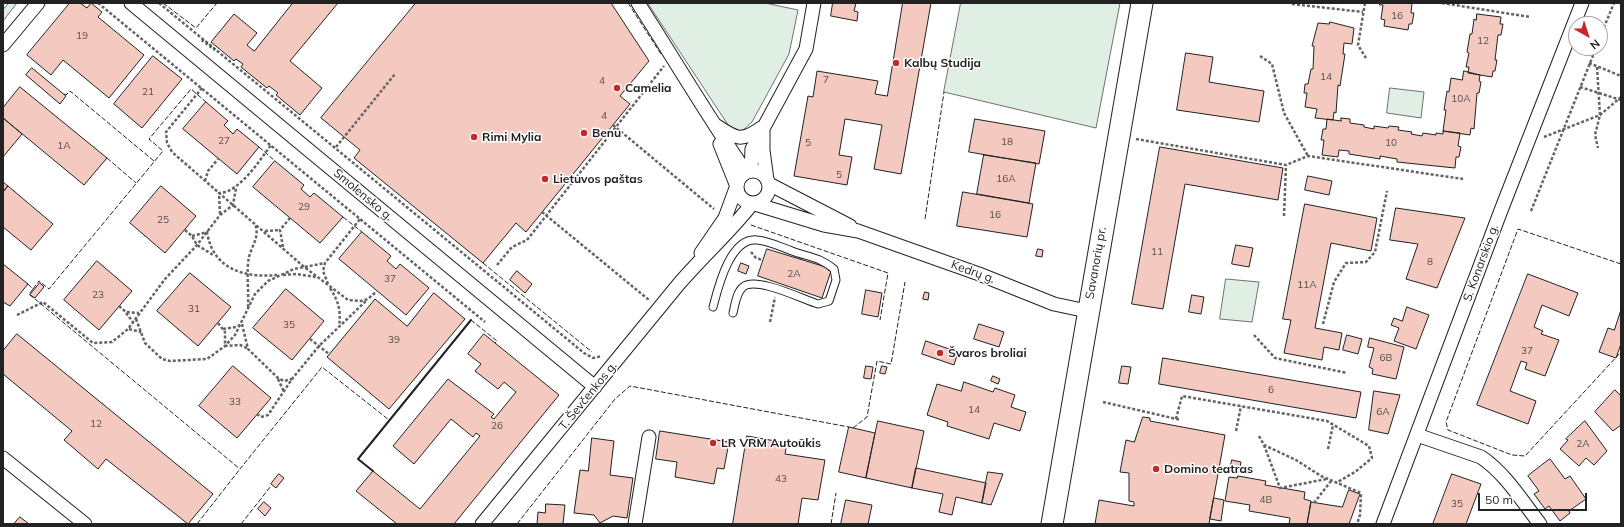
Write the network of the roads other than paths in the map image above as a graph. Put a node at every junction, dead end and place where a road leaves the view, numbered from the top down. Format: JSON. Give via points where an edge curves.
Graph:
{"nodes":[{"id":1,"x":38,"y":3,"type":"edge"},
{"id":2,"x":131,"y":3,"type":"edge"},
{"id":3,"x":638,"y":3,"type":"edge"},
{"id":4,"x":814,"y":3,"type":"edge"},
{"id":5,"x":1142,"y":3,"type":"edge"},
{"id":6,"x":1582,"y":3,"type":"edge"},
{"id":7,"x":3,"y":46,"type":"edge"},
{"id":8,"x":711,"y":122,"type":"junction"},
{"id":9,"x":763,"y":127,"type":"junction"},
{"id":10,"x":749,"y":171,"type":"junction"},
{"id":11,"x":768,"y":182,"type":"junction"},
{"id":12,"x":736,"y":186,"type":"junction"},
{"id":13,"x":754,"y":204,"type":"junction"},
{"id":14,"x":858,"y":231,"type":"junction"},
{"id":15,"x":693,"y":267,"type":"junction"},
{"id":16,"x":713,"y":307,"type":"dead end"},
{"id":17,"x":1087,"y":311,"type":"junction"},
{"id":18,"x":733,"y":314,"type":"dead end"},
{"id":19,"x":595,"y":387,"type":"junction"},
{"id":20,"x":1417,"y":435,"type":"junction"},
{"id":21,"x":649,"y":436,"type":"dead end"},
{"id":22,"x":3,"y":458,"type":"edge"},
{"id":23,"x":85,"y":524,"type":"edge"},
{"id":24,"x":482,"y":524,"type":"edge"},
{"id":25,"x":636,"y":524,"type":"edge"},
{"id":26,"x":1052,"y":524,"type":"edge"},
{"id":27,"x":1383,"y":524,"type":"edge"},
{"id":28,"x":1540,"y":524,"type":"edge"}],
"edges":[{"from":1,"to":7,"type":"street"},
{"from":2,"to":19,"type":"street","name":"Smolensko g."},
{"from":3,"to":8,"type":"street"},
{"from":4,"to":9,"type":"street","via":[[806,49]]},
{"from":5,"to":17,"type":"main road","name":"Savanorių pr."},
{"from":6,"to":20,"type":"street","name":"S. Konarskio g."},
{"from":8,"to":9,"type":"street","via":[[738,138],[749,136]]},
{"from":8,"to":10,"type":"street"},
{"from":8,"to":12,"type":"street"},
{"from":9,"to":10,"type":"street","via":[[752,149]]},
{"from":9,"to":11,"type":"street","via":[[763,150]]},
{"from":10,"to":11,"type":"street","via":[[760,172]]},
{"from":10,"to":12,"type":"street","via":[[739,177]]},
{"from":11,"to":13,"type":"street","via":[[767,195]]},
{"from":11,"to":14,"type":"street","name":"Kedrų g."},
{"from":12,"to":13,"type":"street","via":[[742,200]]},
{"from":12,"to":15,"type":"street","name":"T. Ševčenkos g.","via":[[725,218]]},
{"from":13,"to":14,"type":"street","name":"Kedrų g."},
{"from":13,"to":15,"type":"street","name":"T. Ševčenkos g."},
{"from":14,"to":17,"type":"street","name":"Kedrų g.","via":[[1054,304]]},
{"from":15,"to":19,"type":"street","name":"T. Ševčenkos g."},
{"from":16,"to":18,"type":"lane","via":[[722,274],[730,260],[740,246],[752,240],[824,260],[834,269],[836,280],[829,301],[824,304],[760,284],[748,284],[742,288]]},
{"from":17,"to":26,"type":"main road","name":"Savanorių pr."},
{"from":19,"to":24,"type":"street","name":"T. Ševčenkos g."},
{"from":20,"to":27,"type":"street","name":"S. Konarskio g."},
{"from":20,"to":28,"type":"street","via":[[1481,457],[1490,463],[1500,472]]},
{"from":21,"to":25,"type":"street"},
{"from":22,"to":23,"type":"street"}]}
